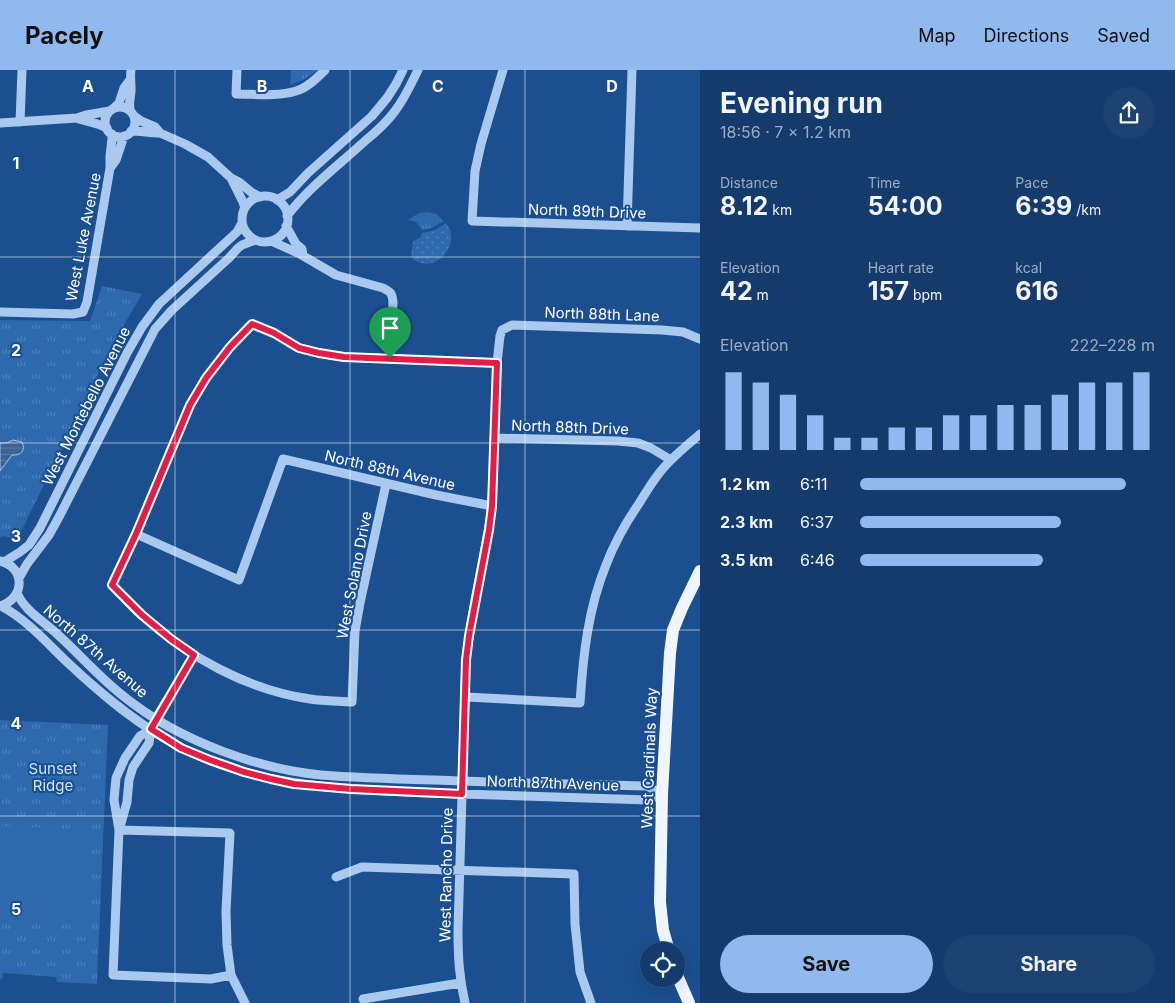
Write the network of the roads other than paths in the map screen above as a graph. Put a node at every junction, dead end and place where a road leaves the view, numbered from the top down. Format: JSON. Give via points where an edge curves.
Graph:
{"nodes":[{"id":1,"x":22,"y":70,"type":"edge"},
{"id":2,"x":237,"y":70,"type":"edge"},
{"id":3,"x":325,"y":70,"type":"edge"},
{"id":4,"x":402,"y":70,"type":"edge"},
{"id":5,"x":418,"y":70,"type":"edge"},
{"id":6,"x":503,"y":70,"type":"edge"},
{"id":7,"x":632,"y":70,"type":"edge"},
{"id":8,"x":130,"y":75,"type":"edge"},
{"id":9,"x":111,"y":110,"type":"junction"},
{"id":10,"x":132,"y":114,"type":"junction"},
{"id":11,"x":76,"y":118,"type":"junction"},
{"id":12,"x":20,"y":122,"type":"junction"},
{"id":13,"x":0,"y":123,"type":"edge"},
{"id":14,"x":109,"y":131,"type":"junction"},
{"id":15,"x":128,"y":133,"type":"junction"},
{"id":16,"x":160,"y":133,"type":"junction"},
{"id":17,"x":110,"y":168,"type":"junction"},
{"id":18,"x":231,"y":178,"type":"junction"},
{"id":19,"x":260,"y":197,"type":"junction"},
{"id":20,"x":277,"y":200,"type":"junction"},
{"id":21,"x":245,"y":208,"type":"junction"},
{"id":22,"x":287,"y":216,"type":"junction"},
{"id":23,"x":242,"y":223,"type":"junction"},
{"id":24,"x":286,"y":226,"type":"junction"},
{"id":25,"x":627,"y":226,"type":"junction"},
{"id":26,"x":700,"y":228,"type":"edge"},
{"id":27,"x":255,"y":240,"type":"junction"},
{"id":28,"x":271,"y":241,"type":"junction"},
{"id":29,"x":303,"y":256,"type":"junction"},
{"id":30,"x":0,"y":312,"type":"edge"},
{"id":31,"x":502,"y":330,"type":"joint"},
{"id":32,"x":700,"y":339,"type":"edge"},
{"id":33,"x":390,"y":358,"type":"junction"},
{"id":34,"x":497,"y":363,"type":"junction"},
{"id":35,"x":700,"y":434,"type":"edge"},
{"id":36,"x":494,"y":438,"type":"junction"},
{"id":37,"x":671,"y":460,"type":"junction"},
{"id":38,"x":386,"y":484,"type":"junction"},
{"id":39,"x":492,"y":506,"type":"junction"},
{"id":40,"x":136,"y":534,"type":"junction"},
{"id":41,"x":2,"y":561,"type":"edge"},
{"id":42,"x":700,"y":571,"type":"edge"},
{"id":43,"x":19,"y":578,"type":"junction"},
{"id":44,"x":18,"y":593,"type":"junction"},
{"id":45,"x":1,"y":606,"type":"edge"},
{"id":46,"x":194,"y":655,"type":"junction"},
{"id":47,"x":466,"y":697,"type":"junction"},
{"id":48,"x":156,"y":718,"type":"junction"},
{"id":49,"x":151,"y":729,"type":"junction"},
{"id":50,"x":462,"y":781,"type":"junction"},
{"id":51,"x":116,"y":785,"type":"junction"},
{"id":52,"x":129,"y":787,"type":"junction"},
{"id":53,"x":462,"y":794,"type":"junction"},
{"id":54,"x":662,"y":794,"type":"junction"},
{"id":55,"x":119,"y":830,"type":"junction"},
{"id":56,"x":460,"y":871,"type":"junction"},
{"id":57,"x":336,"y":877,"type":"dead end"},
{"id":58,"x":666,"y":942,"type":"edge"},
{"id":59,"x":231,"y":975,"type":"junction"},
{"id":60,"x":460,"y":983,"type":"junction"},
{"id":61,"x":682,"y":987,"type":"edge"},
{"id":62,"x":364,"y":999,"type":"dead end"},
{"id":63,"x":245,"y":1003,"type":"edge"},
{"id":64,"x":466,"y":1003,"type":"edge"},
{"id":65,"x":591,"y":1003,"type":"edge"},
{"id":66,"x":689,"y":1003,"type":"edge"}],
"edges":[{"from":1,"to":12,"type":"street"},
{"from":2,"to":3,"type":"street","via":[[236,94],[297,91]]},
{"from":4,"to":20,"type":"street","via":[[387,98],[372,116],[290,192]]},
{"from":5,"to":22,"type":"street","via":[[395,111],[308,191]]},
{"from":6,"to":25,"type":"street","name":"North 89th Drive","via":[[474,171],[472,221]]},
{"from":7,"to":25,"type":"street"},
{"from":8,"to":9,"type":"street","via":[[119,103]]},
{"from":8,"to":10,"type":"street","via":[[129,106]]},
{"from":9,"to":10,"type":"street","via":[[123,107]]},
{"from":9,"to":11,"type":"street"},
{"from":9,"to":14,"type":"street","via":[[105,119]]},
{"from":10,"to":15,"type":"street","via":[[135,121]]},
{"from":10,"to":16,"type":"street"},
{"from":11,"to":12,"type":"street"},
{"from":11,"to":14,"type":"street","via":[[99,124]]},
{"from":12,"to":13,"type":"street"},
{"from":14,"to":15,"type":"street","via":[[120,137]]},
{"from":14,"to":17,"type":"street","name":"West Luke Avenue","via":[[112,139]]},
{"from":15,"to":16,"type":"street"},
{"from":15,"to":17,"type":"street","name":"West Luke Avenue"},
{"from":16,"to":18,"type":"street","via":[[208,157]]},
{"from":17,"to":30,"type":"street","name":"West Luke Avenue","via":[[83,312]]},
{"from":18,"to":19,"type":"street"},
{"from":18,"to":21,"type":"street"},
{"from":19,"to":20,"type":"street"},
{"from":19,"to":21,"type":"street","via":[[253,199]]},
{"from":20,"to":22,"type":"street"},
{"from":21,"to":23,"type":"street"},
{"from":22,"to":24,"type":"street"},
{"from":23,"to":27,"type":"street"},
{"from":23,"to":41,"type":"street","name":"West Montebello Avenue","via":[[237,232],[159,304],[142,327],[40,528],[28,546]]},
{"from":24,"to":28,"type":"street","via":[[279,237]]},
{"from":24,"to":29,"type":"street","via":[[302,249]]},
{"from":25,"to":26,"type":"street","name":"North 89th Drive"},
{"from":27,"to":28,"type":"street"},
{"from":27,"to":43,"type":"street","name":"West Montebello Avenue","via":[[242,244],[155,330],[59,517]]},
{"from":28,"to":29,"type":"street"},
{"from":29,"to":33,"type":"street","via":[[336,275],[390,292],[393,296]]},
{"from":31,"to":32,"type":"street","name":"North 88th Lane","via":[[512,325],[662,330],[683,332]]},
{"from":31,"to":34,"type":"street","name":"West Rancho Drive"},
{"from":33,"to":34,"type":"street"},
{"from":33,"to":40,"type":"street","via":[[319,353],[299,348],[252,324],[206,378],[190,405]]},
{"from":34,"to":36,"type":"street","name":"West Rancho Drive"},
{"from":35,"to":37,"type":"street"},
{"from":36,"to":37,"type":"street","name":"North 88th Drive","via":[[638,443]]},
{"from":36,"to":39,"type":"street","name":"West Rancho Drive"},
{"from":37,"to":47,"type":"street","via":[[629,518],[605,567],[587,631],[580,703]]},
{"from":38,"to":39,"type":"street","name":"North 88th Avenue"},
{"from":38,"to":40,"type":"street","name":"North 88th Avenue","via":[[283,459],[239,580]]},
{"from":38,"to":46,"type":"street","name":"West Solano Drive","via":[[355,631],[352,702],[310,699],[264,688]]},
{"from":39,"to":47,"type":"street","name":"West Rancho Drive","via":[[469,636]]},
{"from":40,"to":46,"type":"street","via":[[112,585],[142,615]]},
{"from":41,"to":43,"type":"street","via":[[14,568]]},
{"from":42,"to":54,"type":"main road","name":"West Cardinals Way","via":[[673,630]]},
{"from":43,"to":44,"type":"street"},
{"from":44,"to":45,"type":"street"},
{"from":44,"to":48,"type":"street","name":"North 87th Avenue","via":[[31,612],[111,685]]},
{"from":45,"to":49,"type":"street","name":"North 87th Avenue","via":[[24,621],[107,698]]},
{"from":46,"to":48,"type":"street"},
{"from":47,"to":50,"type":"street","name":"West Rancho Drive"},
{"from":48,"to":49,"type":"street"},
{"from":48,"to":50,"type":"street","name":"North 87th Avenue","via":[[209,746],[253,762],[289,770],[328,775]]},
{"from":49,"to":51,"type":"street","via":[[140,736],[125,758]]},
{"from":49,"to":52,"type":"street","via":[[149,743],[133,767]]},
{"from":49,"to":53,"type":"street","name":"North 87th Avenue","via":[[181,748],[210,760],[294,784]]},
{"from":50,"to":53,"type":"street","name":"West Rancho Drive"},
{"from":50,"to":54,"type":"street","name":"North 87th Avenue","via":[[646,786]]},
{"from":51,"to":52,"type":"street"},
{"from":51,"to":55,"type":"street","via":[[114,800]]},
{"from":52,"to":55,"type":"street"},
{"from":53,"to":54,"type":"street","name":"North 87th Avenue","via":[[648,800]]},
{"from":53,"to":56,"type":"street","name":"West Rancho Drive"},
{"from":54,"to":58,"type":"main road","name":"West Cardinals Way","via":[[660,902]]},
{"from":55,"to":59,"type":"street","via":[[230,833],[226,911]]},
{"from":55,"to":59,"type":"street","via":[[113,975],[211,979]]},
{"from":56,"to":57,"type":"street","via":[[362,867]]},
{"from":56,"to":60,"type":"street","name":"West Rancho Drive"},
{"from":56,"to":65,"type":"street","via":[[574,874],[580,972]]},
{"from":59,"to":63,"type":"street"},
{"from":60,"to":62,"type":"street"},
{"from":60,"to":64,"type":"street","name":"West Rancho Drive"},
{"from":61,"to":66,"type":"main road"}]}
